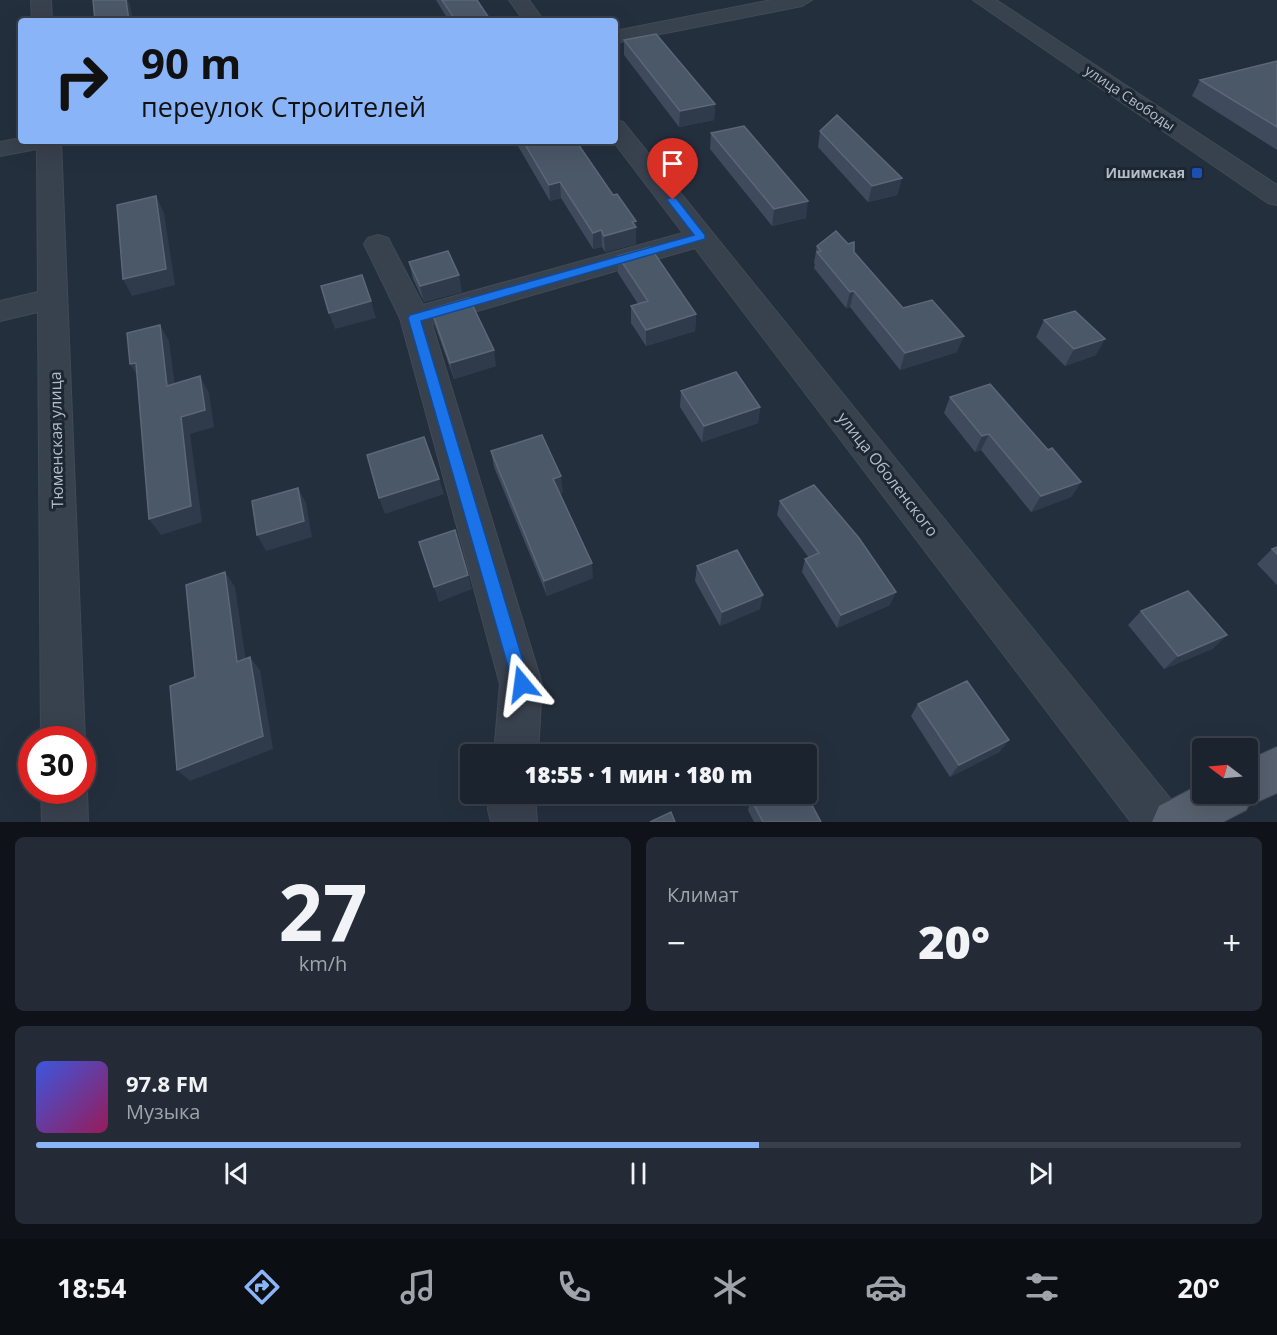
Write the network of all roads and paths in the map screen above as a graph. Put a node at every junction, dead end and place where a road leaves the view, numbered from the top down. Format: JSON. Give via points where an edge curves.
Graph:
{"nodes":[{"id":1,"x":41,"y":0,"type":"edge"},
{"id":2,"x":519,"y":0,"type":"edge"},
{"id":3,"x":802,"y":0,"type":"edge"},
{"id":4,"x":982,"y":0,"type":"edge"},
{"id":5,"x":42,"y":18,"type":"edge"},
{"id":6,"x":532,"y":18,"type":"edge"},
{"id":7,"x":618,"y":35,"type":"edge"},
{"id":8,"x":618,"y":131,"type":"edge"},
{"id":9,"x":26,"y":144,"type":"edge"},
{"id":10,"x":49,"y":144,"type":"edge"},
{"id":11,"x":0,"y":149,"type":"edge"},
{"id":12,"x":1277,"y":197,"type":"edge"},
{"id":13,"x":701,"y":237,"type":"junction"},
{"id":14,"x":378,"y":244,"type":"dead end"},
{"id":15,"x":53,"y":299,"type":"junction"},
{"id":16,"x":0,"y":311,"type":"edge"},
{"id":17,"x":415,"y":318,"type":"junction"},
{"id":18,"x":63,"y":726,"type":"edge"},
{"id":19,"x":517,"y":744,"type":"edge"},
{"id":20,"x":1277,"y":769,"type":"edge"},
{"id":21,"x":1258,"y":779,"type":"edge"},
{"id":22,"x":64,"y":804,"type":"edge"},
{"id":23,"x":511,"y":804,"type":"edge"},
{"id":24,"x":1210,"y":804,"type":"edge"},
{"id":25,"x":65,"y":822,"type":"edge"},
{"id":26,"x":514,"y":822,"type":"edge"},
{"id":27,"x":1160,"y":822,"type":"edge"},
{"id":28,"x":1175,"y":822,"type":"edge"}],
"edges":[{"from":1,"to":5,"type":"street"},
{"from":2,"to":6,"type":"street"},
{"from":3,"to":7,"type":"street"},
{"from":4,"to":12,"type":"street","name":"улица Свободы"},
{"from":8,"to":13,"type":"street","name":"улица Оболенского"},
{"from":9,"to":11,"type":"street"},
{"from":10,"to":15,"type":"street","name":"Тюменская улица"},
{"from":13,"to":17,"type":"street"},
{"from":13,"to":27,"type":"street","name":"улица Оболенского"},
{"from":14,"to":17,"type":"street"},
{"from":15,"to":16,"type":"street"},
{"from":15,"to":18,"type":"street","name":"Тюменская улица"},
{"from":17,"to":19,"type":"street","via":[[522,684]]},
{"from":20,"to":21,"type":"main road"},
{"from":22,"to":25,"type":"street"},
{"from":23,"to":26,"type":"street"},
{"from":24,"to":28,"type":"main road"}]}
